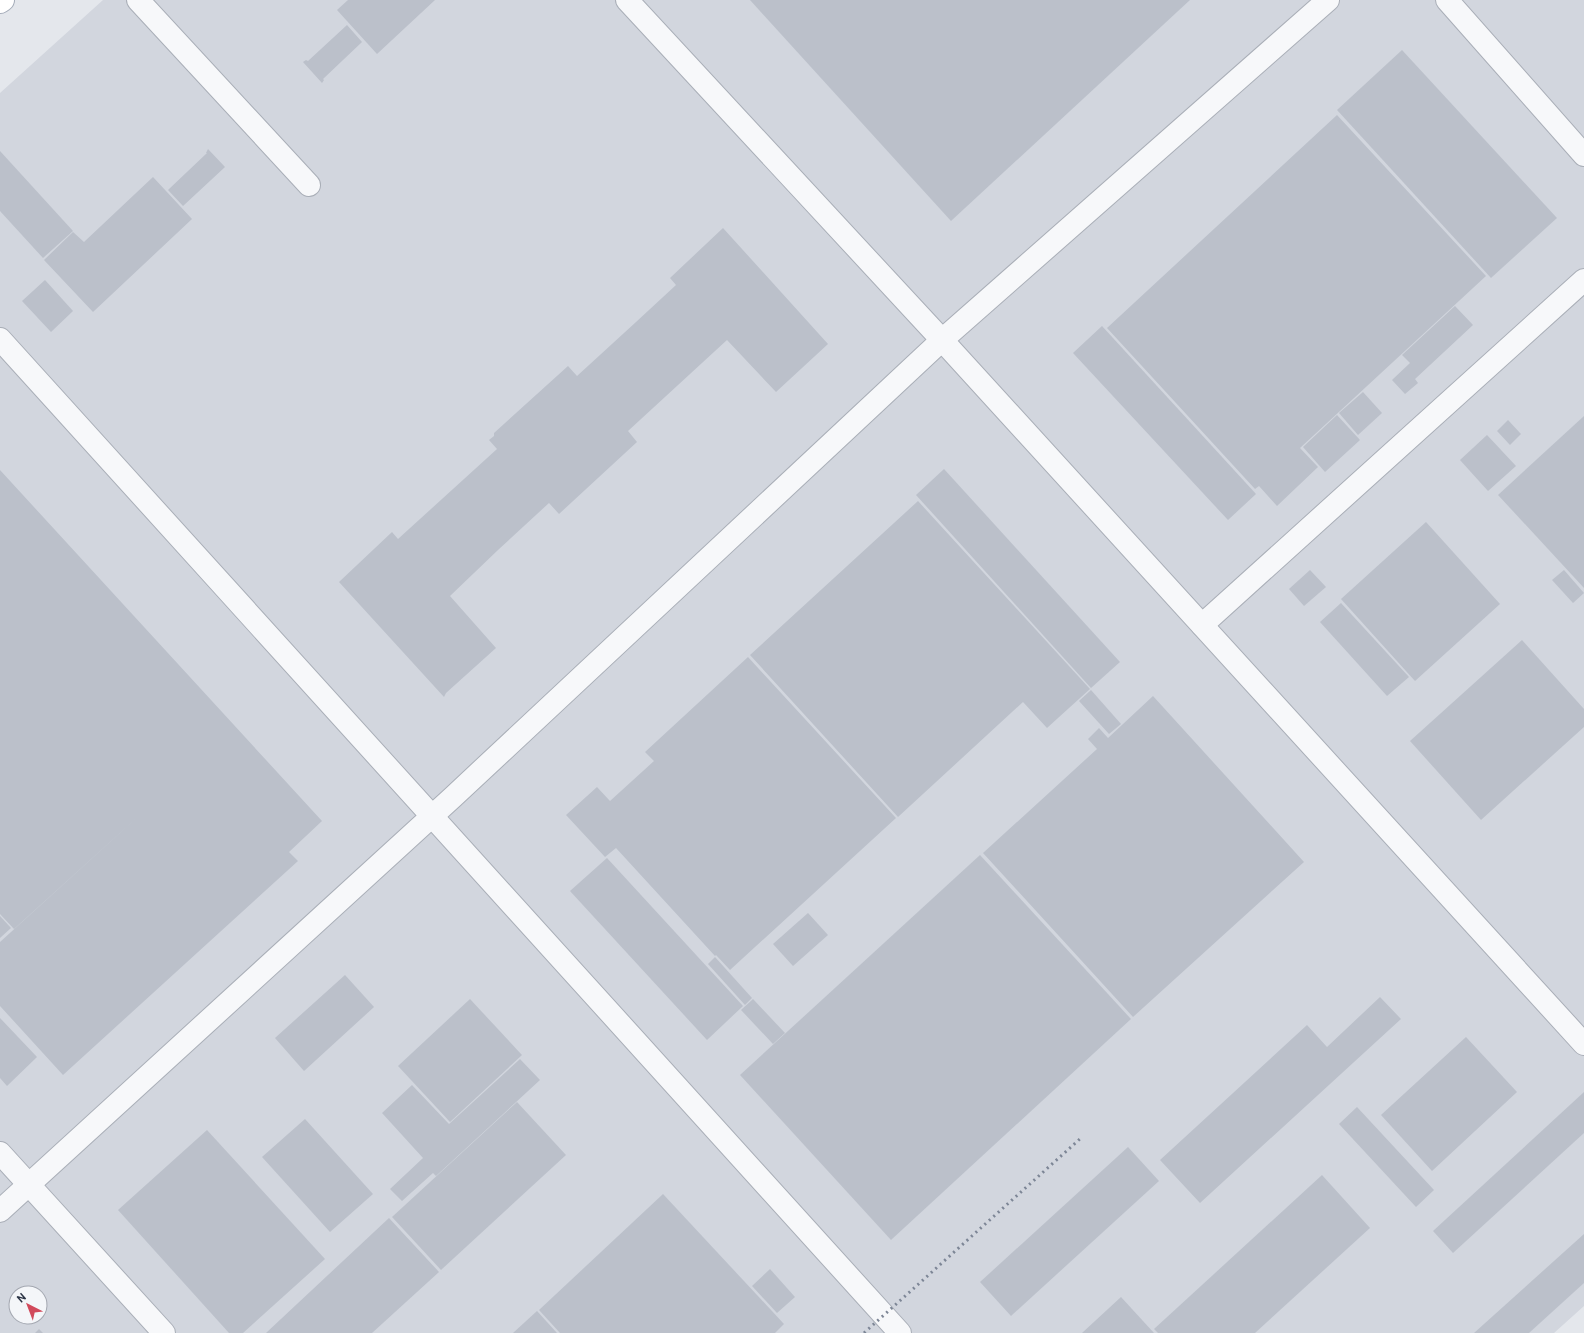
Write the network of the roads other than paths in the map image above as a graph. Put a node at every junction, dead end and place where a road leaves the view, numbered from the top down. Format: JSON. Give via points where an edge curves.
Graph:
{"nodes":[{"id":1,"x":3,"y":0,"type":"edge"},
{"id":2,"x":138,"y":0,"type":"edge"},
{"id":3,"x":627,"y":0,"type":"edge"},
{"id":4,"x":1328,"y":0,"type":"edge"},
{"id":5,"x":1447,"y":0,"type":"edge"},
{"id":6,"x":0,"y":2,"type":"edge"},
{"id":7,"x":1584,"y":155,"type":"edge"},
{"id":8,"x":310,"y":185,"type":"dead end"},
{"id":9,"x":1584,"y":280,"type":"edge"},
{"id":10,"x":0,"y":339,"type":"edge"},
{"id":11,"x":942,"y":340,"type":"junction"},
{"id":12,"x":1202,"y":626,"type":"junction"},
{"id":13,"x":432,"y":816,"type":"junction"},
{"id":14,"x":1584,"y":1044,"type":"edge"},
{"id":15,"x":0,"y":1153,"type":"edge"},
{"id":16,"x":29,"y":1185,"type":"junction"},
{"id":17,"x":0,"y":1211,"type":"edge"},
{"id":18,"x":164,"y":1333,"type":"edge"},
{"id":19,"x":900,"y":1333,"type":"edge"}],
"edges":[{"from":1,"to":6,"type":"main road"},
{"from":2,"to":8,"type":"street"},
{"from":3,"to":11,"type":"street"},
{"from":4,"to":11,"type":"street"},
{"from":5,"to":7,"type":"street"},
{"from":9,"to":12,"type":"street"},
{"from":10,"to":13,"type":"street"},
{"from":11,"to":12,"type":"street"},
{"from":11,"to":13,"type":"street"},
{"from":12,"to":14,"type":"street"},
{"from":13,"to":16,"type":"street"},
{"from":13,"to":19,"type":"street"},
{"from":15,"to":16,"type":"street"},
{"from":16,"to":17,"type":"street"},
{"from":16,"to":18,"type":"street"}]}
